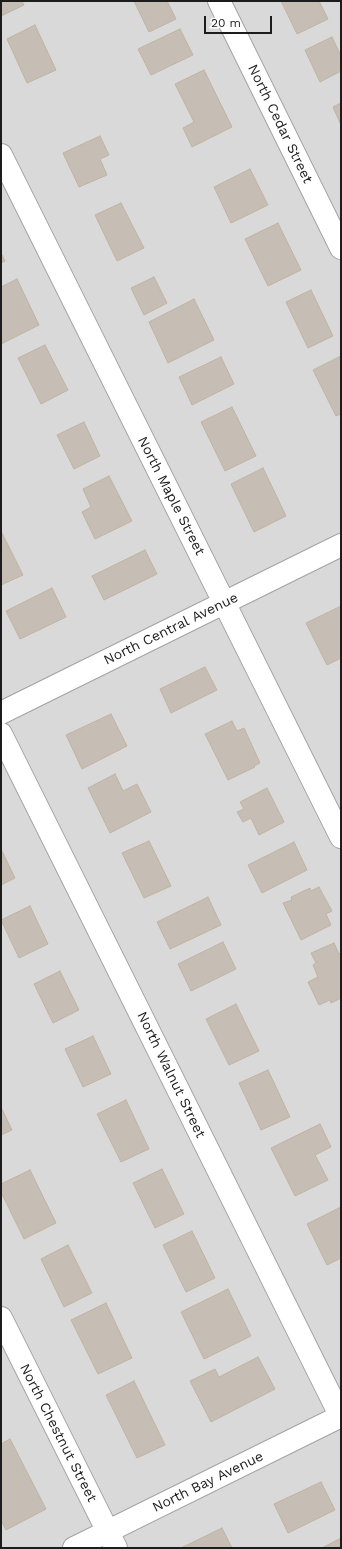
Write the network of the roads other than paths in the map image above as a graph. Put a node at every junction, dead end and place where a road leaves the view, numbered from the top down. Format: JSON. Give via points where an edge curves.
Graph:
{"nodes":[{"id":1,"x":219,"y":1,"type":"edge"},
{"id":2,"x":1,"y":155,"type":"edge"},
{"id":3,"x":341,"y":248,"type":"edge"},
{"id":4,"x":341,"y":545,"type":"edge"},
{"id":5,"x":224,"y":602,"type":"junction"},
{"id":6,"x":1,"y":713,"type":"edge"},
{"id":7,"x":1,"y":734,"type":"edge"},
{"id":8,"x":341,"y":837,"type":"edge"},
{"id":9,"x":1,"y":1318,"type":"edge"},
{"id":10,"x":341,"y":1416,"type":"edge"},
{"id":11,"x":112,"y":1540,"type":"edge"},
{"id":12,"x":74,"y":1548,"type":"edge"}],
"edges":[{"from":1,"to":3,"type":"street","name":"North Cedar Street"},
{"from":2,"to":5,"type":"street","name":"North Maple Street"},
{"from":4,"to":5,"type":"street","name":"North Central Avenue"},
{"from":5,"to":6,"type":"street","name":"North Central Avenue"},
{"from":5,"to":8,"type":"street","name":"North Maple Street"},
{"from":7,"to":10,"type":"street","name":"North Walnut Street"},
{"from":9,"to":11,"type":"street","name":"North Chestnut Street"},
{"from":10,"to":11,"type":"street","name":"North Bay Avenue"},
{"from":11,"to":12,"type":"street","name":"North Bay Avenue"}]}
